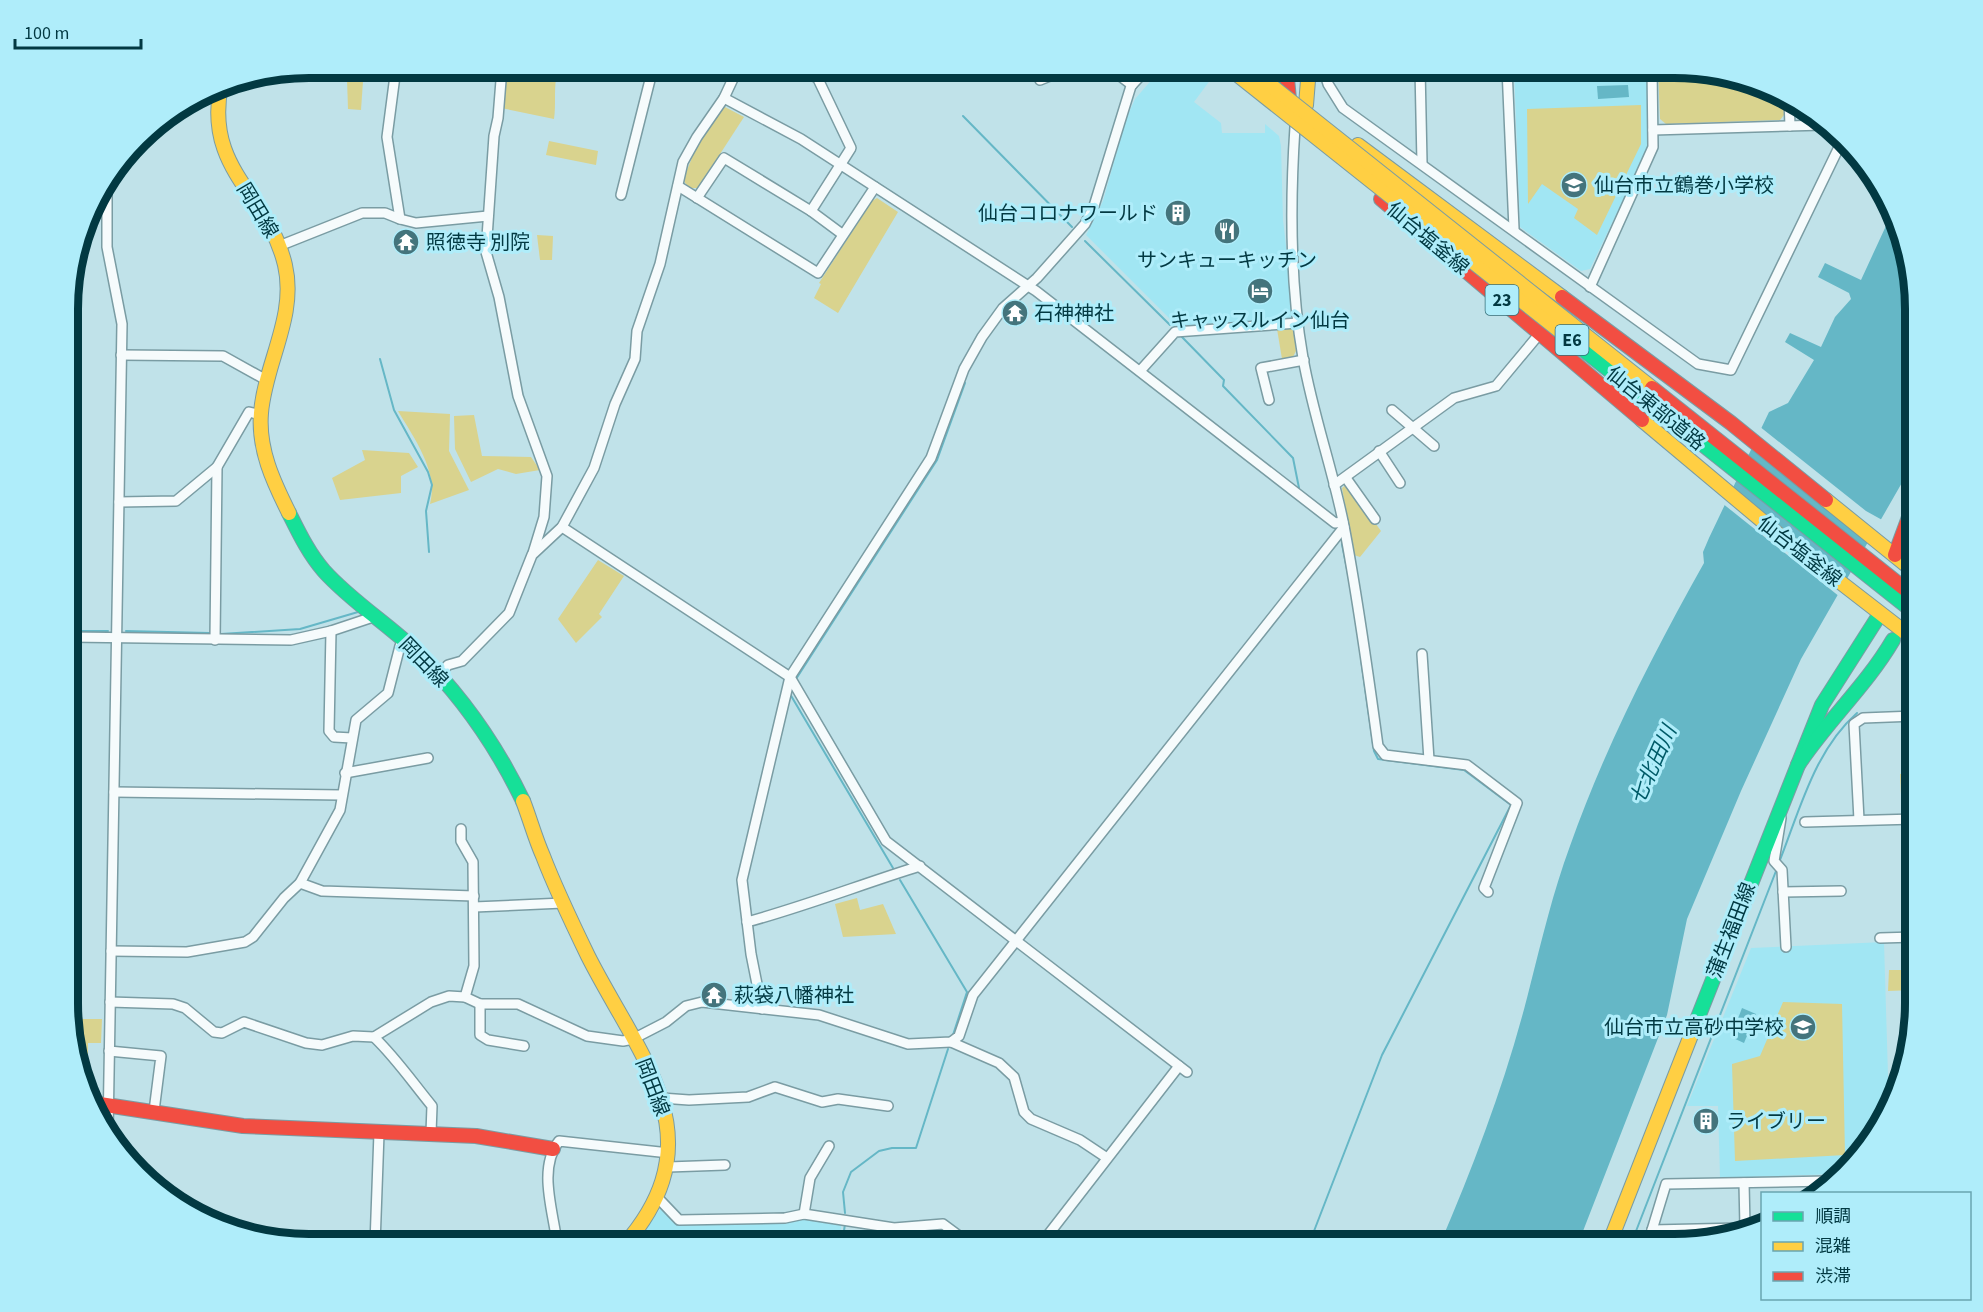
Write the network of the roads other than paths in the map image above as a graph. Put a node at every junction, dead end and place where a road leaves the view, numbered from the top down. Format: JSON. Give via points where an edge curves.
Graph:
{"nodes":[{"id":1,"x":395,"y":78,"type":"edge"},
{"id":2,"x":501,"y":78,"type":"edge"},
{"id":3,"x":650,"y":78,"type":"edge"},
{"id":4,"x":733,"y":78,"type":"edge"},
{"id":5,"x":817,"y":78,"type":"edge"},
{"id":6,"x":1045,"y":78,"type":"edge"},
{"id":7,"x":1123,"y":78,"type":"edge"},
{"id":8,"x":1139,"y":78,"type":"edge"},
{"id":9,"x":1231,"y":78,"type":"edge"},
{"id":10,"x":1242,"y":78,"type":"edge"},
{"id":11,"x":1262,"y":78,"type":"edge"},
{"id":12,"x":1273,"y":78,"type":"edge"},
{"id":13,"x":1286,"y":78,"type":"edge"},
{"id":14,"x":1308,"y":78,"type":"edge"},
{"id":15,"x":1326,"y":78,"type":"edge"},
{"id":16,"x":1420,"y":78,"type":"edge"},
{"id":17,"x":1507,"y":78,"type":"edge"},
{"id":18,"x":1652,"y":78,"type":"edge"},
{"id":19,"x":1040,"y":80,"type":"dead end"},
{"id":20,"x":1132,"y":85,"type":"junction"},
{"id":21,"x":1287,"y":90,"type":"junction"},
{"id":22,"x":219,"y":97,"type":"edge"},
{"id":23,"x":724,"y":98,"type":"junction"},
{"id":24,"x":1306,"y":105,"type":"junction"},
{"id":25,"x":1789,"y":109,"type":"edge"},
{"id":26,"x":1814,"y":125,"type":"edge"},
{"id":27,"x":1790,"y":126,"type":"junction"},
{"id":28,"x":1295,"y":127,"type":"junction"},
{"id":29,"x":1653,"y":130,"type":"junction"},
{"id":30,"x":1839,"y":148,"type":"edge"},
{"id":31,"x":1422,"y":163,"type":"junction"},
{"id":32,"x":840,"y":165,"type":"junction"},
{"id":33,"x":678,"y":186,"type":"junction"},
{"id":34,"x":875,"y":187,"type":"junction"},
{"id":35,"x":621,"y":195,"type":"dead end"},
{"id":36,"x":107,"y":198,"type":"edge"},
{"id":37,"x":697,"y":198,"type":"junction"},
{"id":38,"x":811,"y":211,"type":"junction"},
{"id":39,"x":488,"y":216,"type":"junction"},
{"id":40,"x":400,"y":219,"type":"junction"},
{"id":41,"x":1514,"y":229,"type":"junction"},
{"id":42,"x":842,"y":234,"type":"junction"},
{"id":43,"x":279,"y":246,"type":"junction"},
{"id":44,"x":1029,"y":285,"type":"junction"},
{"id":45,"x":1590,"y":287,"type":"junction"},
{"id":46,"x":1298,"y":323,"type":"junction"},
{"id":47,"x":1541,"y":332,"type":"junction"},
{"id":48,"x":121,"y":355,"type":"junction"},
{"id":49,"x":1304,"y":360,"type":"junction"},
{"id":50,"x":1140,"y":371,"type":"junction"},
{"id":51,"x":268,"y":381,"type":"junction"},
{"id":52,"x":1269,"y":400,"type":"dead end"},
{"id":53,"x":1392,"y":410,"type":"dead end"},
{"id":54,"x":261,"y":415,"type":"junction"},
{"id":55,"x":1412,"y":427,"type":"junction"},
{"id":56,"x":1434,"y":446,"type":"dead end"},
{"id":57,"x":1379,"y":451,"type":"junction"},
{"id":58,"x":217,"y":467,"type":"junction"},
{"id":59,"x":1346,"y":478,"type":"junction"},
{"id":60,"x":1400,"y":483,"type":"dead end"},
{"id":61,"x":1334,"y":485,"type":"junction"},
{"id":62,"x":119,"y":502,"type":"junction"},
{"id":63,"x":1375,"y":519,"type":"dead end"},
{"id":64,"x":1344,"y":525,"type":"junction"},
{"id":65,"x":562,"y":527,"type":"junction"},
{"id":66,"x":1905,"y":528,"type":"edge"},
{"id":67,"x":532,"y":555,"type":"junction"},
{"id":68,"x":1895,"y":555,"type":"junction"},
{"id":69,"x":1905,"y":564,"type":"edge"},
{"id":70,"x":1905,"y":589,"type":"edge"},
{"id":71,"x":1905,"y":606,"type":"edge"},
{"id":72,"x":1880,"y":614,"type":"junction"},
{"id":73,"x":376,"y":616,"type":"junction"},
{"id":74,"x":331,"y":631,"type":"junction"},
{"id":75,"x":1905,"y":633,"type":"edge"},
{"id":76,"x":78,"y":637,"type":"edge"},
{"id":77,"x":117,"y":637,"type":"junction"},
{"id":78,"x":215,"y":640,"type":"junction"},
{"id":79,"x":1893,"y":640,"type":"dead end"},
{"id":80,"x":407,"y":643,"type":"junction"},
{"id":81,"x":1422,"y":654,"type":"dead end"},
{"id":82,"x":439,"y":675,"type":"junction"},
{"id":83,"x":790,"y":676,"type":"junction"},
{"id":84,"x":1823,"y":702,"type":"junction"},
{"id":85,"x":1834,"y":716,"type":"junction"},
{"id":86,"x":1905,"y":716,"type":"edge"},
{"id":87,"x":352,"y":738,"type":"junction"},
{"id":88,"x":428,"y":758,"type":"dead end"},
{"id":89,"x":1430,"y":760,"type":"junction"},
{"id":90,"x":1798,"y":765,"type":"junction"},
{"id":91,"x":345,"y":773,"type":"junction"},
{"id":92,"x":114,"y":792,"type":"junction"},
{"id":93,"x":341,"y":795,"type":"junction"},
{"id":94,"x":1781,"y":804,"type":"junction"},
{"id":95,"x":1905,"y":819,"type":"edge"},
{"id":96,"x":1859,"y":820,"type":"junction"},
{"id":97,"x":1805,"y":822,"type":"dead end"},
{"id":98,"x":461,"y":830,"type":"dead end"},
{"id":99,"x":920,"y":866,"type":"junction"},
{"id":100,"x":300,"y":883,"type":"junction"},
{"id":101,"x":1841,"y":891,"type":"dead end"},
{"id":102,"x":1488,"y":892,"type":"dead end"},
{"id":103,"x":1783,"y":892,"type":"junction"},
{"id":104,"x":474,"y":896,"type":"junction"},
{"id":105,"x":563,"y":903,"type":"junction"},
{"id":106,"x":474,"y":907,"type":"junction"},
{"id":107,"x":747,"y":922,"type":"junction"},
{"id":108,"x":1905,"y":937,"type":"edge"},
{"id":109,"x":1880,"y":938,"type":"dead end"},
{"id":110,"x":1017,"y":941,"type":"junction"},
{"id":111,"x":1786,"y":947,"type":"dead end"},
{"id":112,"x":111,"y":951,"type":"junction"},
{"id":113,"x":465,"y":997,"type":"junction"},
{"id":114,"x":110,"y":1002,"type":"junction"},
{"id":115,"x":480,"y":1004,"type":"junction"},
{"id":116,"x":762,"y":1009,"type":"junction"},
{"id":117,"x":374,"y":1037,"type":"junction"},
{"id":118,"x":633,"y":1039,"type":"junction"},
{"id":119,"x":951,"y":1042,"type":"junction"},
{"id":120,"x":524,"y":1046,"type":"dead end"},
{"id":121,"x":110,"y":1051,"type":"junction"},
{"id":122,"x":1179,"y":1066,"type":"junction"},
{"id":123,"x":1187,"y":1072,"type":"dead end"},
{"id":124,"x":661,"y":1098,"type":"junction"},
{"id":125,"x":101,"y":1103,"type":"edge"},
{"id":126,"x":108,"y":1103,"type":"junction"},
{"id":127,"x":888,"y":1106,"type":"dead end"},
{"id":128,"x":154,"y":1111,"type":"junction"},
{"id":129,"x":108,"y":1116,"type":"edge"},
{"id":130,"x":379,"y":1133,"type":"junction"},
{"id":131,"x":431,"y":1133,"type":"junction"},
{"id":132,"x":829,"y":1146,"type":"dead end"},
{"id":133,"x":553,"y":1149,"type":"junction"},
{"id":134,"x":669,"y":1153,"type":"junction"},
{"id":135,"x":1107,"y":1158,"type":"junction"},
{"id":136,"x":724,"y":1165,"type":"dead end"},
{"id":137,"x":668,"y":1167,"type":"junction"},
{"id":138,"x":1821,"y":1181,"type":"edge"},
{"id":139,"x":1744,"y":1183,"type":"junction"},
{"id":140,"x":658,"y":1198,"type":"junction"},
{"id":141,"x":804,"y":1214,"type":"junction"},
{"id":142,"x":1744,"y":1223,"type":"edge"},
{"id":143,"x":901,"y":1228,"type":"junction"},
{"id":144,"x":1725,"y":1228,"type":"edge"},
{"id":145,"x":1652,"y":1230,"type":"junction"},
{"id":146,"x":375,"y":1234,"type":"edge"},
{"id":147,"x":555,"y":1234,"type":"edge"},
{"id":148,"x":634,"y":1234,"type":"edge"},
{"id":149,"x":898,"y":1234,"type":"edge"},
{"id":150,"x":956,"y":1234,"type":"edge"},
{"id":151,"x":1049,"y":1234,"type":"edge"},
{"id":152,"x":1613,"y":1234,"type":"edge"},
{"id":153,"x":1652,"y":1234,"type":"edge"}],
"edges":[{"from":1,"to":40,"type":"street","via":[[387,138]]},
{"from":2,"to":39,"type":"street"},
{"from":3,"to":35,"type":"street"},
{"from":4,"to":23,"type":"street"},
{"from":5,"to":32,"type":"street","via":[[851,148]]},
{"from":6,"to":19,"type":"street"},
{"from":7,"to":20,"type":"street"},
{"from":8,"to":20,"type":"street"},
{"from":9,"to":28,"type":"main road","name":"仙台塩釜線","number":"23"},
{"from":10,"to":71,"type":"main road","name":"仙台東部道路","number":"E6","bridge":true},
{"from":11,"to":70,"type":"main road","name":"仙台東部道路","number":"E6","bridge":true},
{"from":12,"to":21,"type":"main road","name":"仙台塩釜線","number":"23"},
{"from":13,"to":21,"type":"main road"},
{"from":14,"to":24,"type":"main road"},
{"from":15,"to":31,"type":"street","via":[[1343,108]]},
{"from":16,"to":31,"type":"street"},
{"from":17,"to":41,"type":"street"},
{"from":18,"to":29,"type":"street"},
{"from":20,"to":44,"type":"street","via":[[1094,207],[1084,224]]},
{"from":21,"to":24,"type":"main road","name":"仙台塩釜線","number":"23"},
{"from":21,"to":28,"type":"main road"},
{"from":22,"to":43,"type":"main road","name":"岡田線","via":[[216,128],[221,147]]},
{"from":23,"to":32,"type":"street","via":[[801,139]]},
{"from":23,"to":33,"type":"street","via":[[683,162]]},
{"from":24,"to":28,"type":"main road"},
{"from":24,"to":68,"type":"main road","name":"仙台塩釜線","number":"23","via":[[1731,423]]},
{"from":25,"to":27,"type":"street"},
{"from":26,"to":27,"type":"street"},
{"from":27,"to":29,"type":"street"},
{"from":28,"to":46,"type":"street"},
{"from":28,"to":47,"type":"main road","name":"仙台塩釜線","number":"23"},
{"from":29,"to":45,"type":"street","via":[[1653,147]]},
{"from":30,"to":45,"type":"street","via":[[1731,370],[1698,364]]},
{"from":31,"to":41,"type":"street"},
{"from":32,"to":34,"type":"street"},
{"from":32,"to":38,"type":"street"},
{"from":33,"to":37,"type":"street"},
{"from":33,"to":65,"type":"street","via":[[660,264],[637,331],[635,359],[594,468]]},
{"from":34,"to":42,"type":"street"},
{"from":34,"to":44,"type":"street"},
{"from":36,"to":48,"type":"street","via":[[107,248],[122,324]]},
{"from":37,"to":38,"type":"street","via":[[724,158]]},
{"from":37,"to":42,"type":"street","via":[[818,273]]},
{"from":38,"to":42,"type":"street"},
{"from":39,"to":40,"type":"street","via":[[416,223]]},
{"from":39,"to":67,"type":"street","via":[[486,252],[518,396],[547,476],[544,517]]},
{"from":40,"to":43,"type":"street","via":[[385,213],[362,213]]},
{"from":41,"to":45,"type":"street"},
{"from":43,"to":51,"type":"main road","name":"岡田線","via":[[288,289],[287,316]]},
{"from":44,"to":50,"type":"street"},
{"from":44,"to":83,"type":"street","via":[[1003,308],[982,337],[964,369],[931,458]]},
{"from":46,"to":49,"type":"street"},
{"from":46,"to":50,"type":"street","via":[[1175,332]]},
{"from":47,"to":55,"type":"street","via":[[1496,386],[1454,398]]},
{"from":47,"to":72,"type":"main road","name":"仙台塩釜線","number":"23","via":[[1705,476]]},
{"from":48,"to":51,"type":"street","via":[[223,356]]},
{"from":48,"to":62,"type":"street"},
{"from":49,"to":52,"type":"street","via":[[1261,368]]},
{"from":49,"to":61,"type":"street"},
{"from":50,"to":64,"type":"street","via":[[1335,523]]},
{"from":51,"to":54,"type":"main road","name":"岡田線"},
{"from":53,"to":55,"type":"street"},
{"from":54,"to":58,"type":"street","via":[[249,412]]},
{"from":54,"to":73,"type":"main road","name":"岡田線","via":[[261,434],[270,471],[310,552],[331,579]]},
{"from":55,"to":56,"type":"street"},
{"from":55,"to":57,"type":"street"},
{"from":57,"to":59,"type":"street"},
{"from":57,"to":60,"type":"street"},
{"from":58,"to":62,"type":"street","via":[[176,501]]},
{"from":58,"to":78,"type":"street"},
{"from":59,"to":61,"type":"street"},
{"from":59,"to":63,"type":"street"},
{"from":61,"to":64,"type":"street"},
{"from":62,"to":77,"type":"street"},
{"from":64,"to":89,"type":"street","via":[[1378,746],[1385,755]]},
{"from":64,"to":110,"type":"street"},
{"from":65,"to":67,"type":"street"},
{"from":65,"to":83,"type":"street"},
{"from":66,"to":68,"type":"main road"},
{"from":67,"to":82,"type":"street","via":[[509,613],[462,661],[448,664]]},
{"from":68,"to":69,"type":"main road","name":"仙台塩釜線","number":"23"},
{"from":72,"to":75,"type":"main road","name":"仙台塩釜線","number":"23"},
{"from":72,"to":84,"type":"main road"},
{"from":73,"to":74,"type":"street"},
{"from":73,"to":80,"type":"main road","name":"岡田線"},
{"from":74,"to":78,"type":"street","via":[[291,640]]},
{"from":74,"to":87,"type":"street","via":[[329,731],[334,737]]},
{"from":76,"to":77,"type":"street"},
{"from":77,"to":78,"type":"street"},
{"from":77,"to":92,"type":"street"},
{"from":79,"to":85,"type":"main road","name":"蒲生福田線","via":[[1876,669]]},
{"from":80,"to":82,"type":"main road","name":"岡田線"},
{"from":80,"to":87,"type":"street","via":[[400,646],[388,693],[356,720]]},
{"from":81,"to":89,"type":"street"},
{"from":82,"to":105,"type":"main road","name":"岡田線","via":[[507,771],[524,803]]},
{"from":83,"to":99,"type":"street","via":[[878,830],[886,841]]},
{"from":83,"to":107,"type":"street","via":[[742,880]]},
{"from":84,"to":85,"type":"main road"},
{"from":84,"to":90,"type":"main road"},
{"from":85,"to":90,"type":"main road","name":"蒲生福田線"},
{"from":86,"to":96,"type":"street","via":[[1863,718],[1854,724]]},
{"from":87,"to":91,"type":"street"},
{"from":88,"to":91,"type":"street"},
{"from":89,"to":102,"type":"street","via":[[1467,765],[1517,803],[1484,888]]},
{"from":90,"to":94,"type":"main road","name":"蒲生福田線"},
{"from":91,"to":93,"type":"street"},
{"from":92,"to":93,"type":"street"},
{"from":92,"to":112,"type":"street"},
{"from":93,"to":100,"type":"street","via":[[340,810]]},
{"from":94,"to":103,"type":"street","via":[[1774,861],[1782,870]]},
{"from":94,"to":152,"type":"main road","name":"蒲生福田線"},
{"from":95,"to":96,"type":"street"},
{"from":96,"to":97,"type":"street"},
{"from":98,"to":104,"type":"street","via":[[461,842],[473,862]]},
{"from":99,"to":107,"type":"street","via":[[835,897]]},
{"from":99,"to":110,"type":"street"},
{"from":100,"to":104,"type":"street","via":[[322,891]]},
{"from":100,"to":112,"type":"street","via":[[253,937],[244,942],[187,952]]},
{"from":101,"to":103,"type":"street"},
{"from":103,"to":111,"type":"street"},
{"from":104,"to":106,"type":"street"},
{"from":105,"to":106,"type":"street"},
{"from":105,"to":118,"type":"main road","name":"岡田線"},
{"from":106,"to":113,"type":"street","via":[[474,966]]},
{"from":107,"to":116,"type":"street"},
{"from":108,"to":109,"type":"street"},
{"from":110,"to":119,"type":"street","via":[[973,995],[959,1036]]},
{"from":110,"to":122,"type":"street"},
{"from":112,"to":114,"type":"street"},
{"from":113,"to":115,"type":"street"},
{"from":113,"to":117,"type":"street","via":[[449,996],[431,1002]]},
{"from":114,"to":117,"type":"street","via":[[173,1004],[185,1008],[214,1032],[222,1033],[244,1022],[306,1044],[322,1045],[353,1036]]},
{"from":114,"to":121,"type":"street"},
{"from":115,"to":118,"type":"street","via":[[518,1004],[587,1036]]},
{"from":115,"to":120,"type":"street","via":[[480,1035]]},
{"from":116,"to":118,"type":"street","via":[[702,1002],[686,1006],[666,1022]]},
{"from":116,"to":119,"type":"street","via":[[819,1015],[908,1044]]},
{"from":117,"to":131,"type":"street","via":[[394,1055],[432,1106]]},
{"from":118,"to":124,"type":"main road","name":"岡田線"},
{"from":119,"to":135,"type":"street","via":[[974,1050],[1007,1070],[1014,1077],[1024,1112],[1031,1119],[1080,1140]]},
{"from":121,"to":126,"type":"street"},
{"from":121,"to":128,"type":"street","via":[[161,1056]]},
{"from":122,"to":123,"type":"street"},
{"from":122,"to":135,"type":"street"},
{"from":124,"to":127,"type":"street","via":[[748,1097],[775,1087],[822,1102],[838,1099]]},
{"from":124,"to":134,"type":"main road","name":"岡田線","via":[[668,1124]]},
{"from":125,"to":126,"type":"main road"},
{"from":126,"to":128,"type":"main road"},
{"from":126,"to":129,"type":"street"},
{"from":128,"to":130,"type":"main road","via":[[243,1126]]},
{"from":130,"to":131,"type":"main road"},
{"from":130,"to":146,"type":"street"},
{"from":131,"to":133,"type":"main road"},
{"from":132,"to":141,"type":"street","via":[[810,1178]]},
{"from":133,"to":134,"type":"street","via":[[559,1141]]},
{"from":133,"to":147,"type":"street","via":[[549,1205]]},
{"from":134,"to":137,"type":"main road","name":"岡田線"},
{"from":135,"to":151,"type":"street"},
{"from":136,"to":137,"type":"street"},
{"from":137,"to":140,"type":"main road","name":"岡田線"},
{"from":138,"to":139,"type":"street"},
{"from":139,"to":142,"type":"street"},
{"from":139,"to":145,"type":"street","via":[[1666,1184]]},
{"from":140,"to":141,"type":"street","via":[[679,1220],[785,1218]]},
{"from":140,"to":148,"type":"main road","name":"岡田線"},
{"from":141,"to":143,"type":"street"},
{"from":143,"to":149,"type":"street"},
{"from":143,"to":150,"type":"street","via":[[943,1224]]},
{"from":144,"to":145,"type":"street"},
{"from":145,"to":153,"type":"street"}]}
